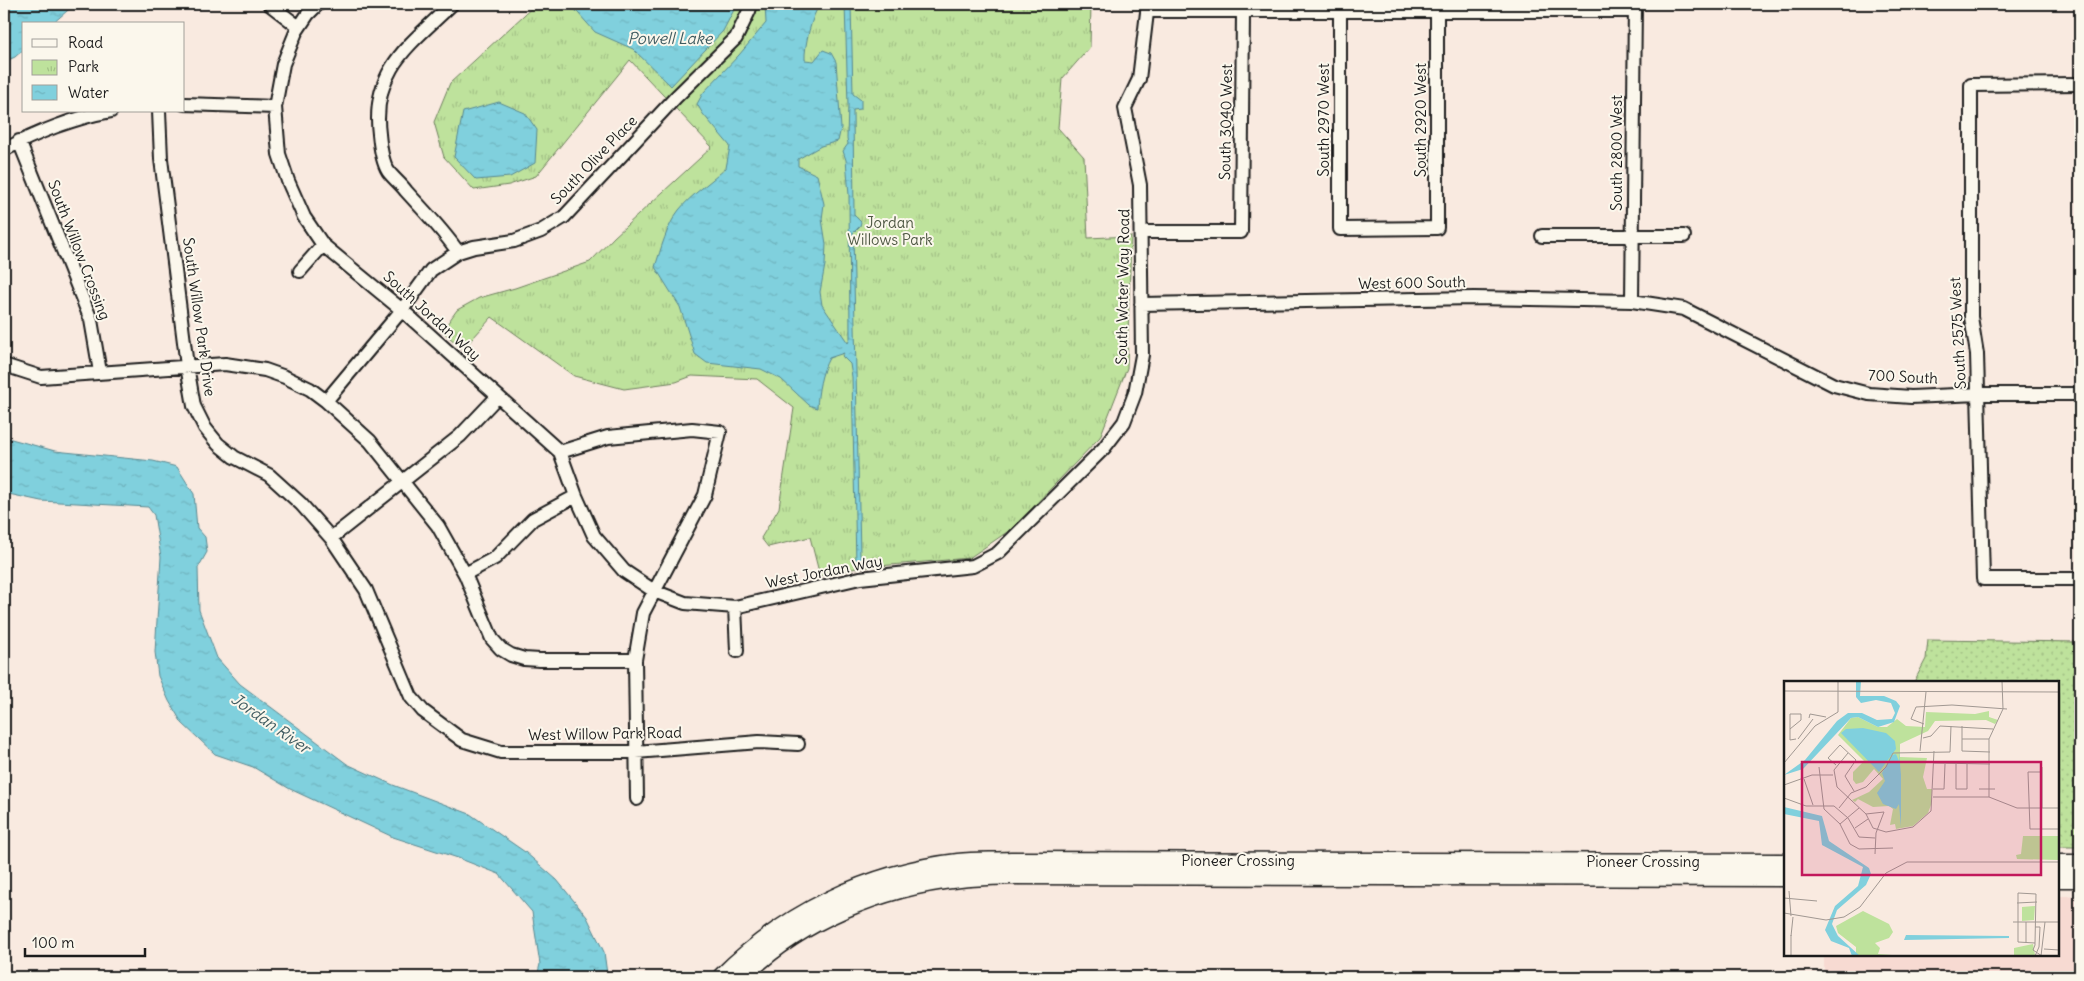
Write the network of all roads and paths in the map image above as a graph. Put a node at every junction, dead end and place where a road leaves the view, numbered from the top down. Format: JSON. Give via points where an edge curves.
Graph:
{"nodes":[{"id":1,"x":269,"y":4,"type":"edge"},
{"id":2,"x":318,"y":4,"type":"edge"},
{"id":3,"x":452,"y":4,"type":"edge"},
{"id":4,"x":751,"y":4,"type":"edge"},
{"id":5,"x":1148,"y":7,"type":"edge"},
{"id":6,"x":1635,"y":8,"type":"edge"},
{"id":7,"x":1243,"y":12,"type":"junction"},
{"id":8,"x":1340,"y":12,"type":"junction"},
{"id":9,"x":1437,"y":12,"type":"junction"},
{"id":10,"x":299,"y":28,"type":"junction"},
{"id":11,"x":2080,"y":84,"type":"edge"},
{"id":12,"x":185,"y":104,"type":"edge"},
{"id":13,"x":275,"y":107,"type":"junction"},
{"id":14,"x":105,"y":112,"type":"edge"},
{"id":15,"x":158,"y":112,"type":"edge"},
{"id":16,"x":19,"y":142,"type":"junction"},
{"id":17,"x":4,"y":150,"type":"edge"},
{"id":18,"x":1437,"y":228,"type":"joint"},
{"id":19,"x":1142,"y":232,"type":"junction"},
{"id":20,"x":1542,"y":236,"type":"dead end"},
{"id":21,"x":1633,"y":236,"type":"junction"},
{"id":22,"x":1684,"y":236,"type":"dead end"},
{"id":23,"x":323,"y":245,"type":"junction"},
{"id":24,"x":458,"y":252,"type":"junction"},
{"id":25,"x":300,"y":271,"type":"dead end"},
{"id":26,"x":1632,"y":302,"type":"junction"},
{"id":27,"x":1141,"y":304,"type":"junction"},
{"id":28,"x":1684,"y":308,"type":"joint"},
{"id":29,"x":402,"y":310,"type":"junction"},
{"id":30,"x":4,"y":366,"type":"edge"},
{"id":31,"x":187,"y":366,"type":"junction"},
{"id":32,"x":100,"y":372,"type":"junction"},
{"id":33,"x":1978,"y":394,"type":"junction"},
{"id":34,"x":2080,"y":394,"type":"edge"},
{"id":35,"x":498,"y":396,"type":"junction"},
{"id":36,"x":326,"y":401,"type":"junction"},
{"id":37,"x":560,"y":452,"type":"junction"},
{"id":38,"x":402,"y":481,"type":"junction"},
{"id":39,"x":576,"y":496,"type":"junction"},
{"id":40,"x":331,"y":538,"type":"junction"},
{"id":41,"x":998,"y":553,"type":"joint"},
{"id":42,"x":465,"y":574,"type":"junction"},
{"id":43,"x":2080,"y":579,"type":"edge"},
{"id":44,"x":654,"y":591,"type":"junction"},
{"id":45,"x":685,"y":603,"type":"joint"},
{"id":46,"x":735,"y":607,"type":"junction"},
{"id":47,"x":737,"y":651,"type":"dead end"},
{"id":48,"x":635,"y":660,"type":"junction"},
{"id":49,"x":423,"y":711,"type":"joint"},
{"id":50,"x":798,"y":744,"type":"dead end"},
{"id":51,"x":636,"y":752,"type":"junction"},
{"id":52,"x":637,"y":799,"type":"dead end"},
{"id":53,"x":1784,"y":863,"type":"edge"},
{"id":54,"x":2059,"y":864,"type":"edge"},
{"id":55,"x":2080,"y":864,"type":"edge"},
{"id":56,"x":1784,"y":877,"type":"edge"},
{"id":57,"x":2059,"y":878,"type":"edge"},
{"id":58,"x":2080,"y":878,"type":"edge"},
{"id":59,"x":722,"y":977,"type":"edge"},
{"id":60,"x":742,"y":977,"type":"edge"}],
"edges":[{"from":1,"to":10,"type":"street"},
{"from":2,"to":10,"type":"street","name":"South Jordan Way"},
{"from":3,"to":24,"type":"street","via":[[390,67],[379,94],[377,120],[388,170]]},
{"from":4,"to":24,"type":"street","name":"South Olive Place","via":[[736,38],[564,217],[541,231],[514,241],[474,246]]},
{"from":5,"to":7,"type":"street"},
{"from":5,"to":19,"type":"street","name":"South Water Way Road","via":[[1140,79],[1124,108],[1140,185]]},
{"from":6,"to":9,"type":"street"},
{"from":6,"to":21,"type":"street","name":"South 2800 West"},
{"from":7,"to":8,"type":"street"},
{"from":7,"to":19,"type":"street","name":"South 3040 West","via":[[1241,232]]},
{"from":8,"to":9,"type":"street"},
{"from":8,"to":18,"type":"street","name":"South 2970 West","via":[[1340,229]]},
{"from":9,"to":18,"type":"street","name":"South 2920 West"},
{"from":10,"to":13,"type":"street","name":"South Jordan Way","via":[[283,64]]},
{"from":11,"to":33,"type":"street","name":"South 2575 West","via":[[1971,85],[1971,317],[1977,354]]},
{"from":12,"to":13,"type":"street"},
{"from":13,"to":23,"type":"street","name":"South Jordan Way","via":[[280,154],[288,181],[304,217]]},
{"from":14,"to":16,"type":"street"},
{"from":15,"to":31,"type":"street","name":"South Willow Park Drive"},
{"from":16,"to":17,"type":"street"},
{"from":16,"to":32,"type":"street","name":"South Willow Crossing","via":[[91,320]]},
{"from":19,"to":27,"type":"street","name":"South Water Way Road"},
{"from":20,"to":21,"type":"street"},
{"from":21,"to":22,"type":"street"},
{"from":21,"to":26,"type":"street","name":"South 2800 West"},
{"from":23,"to":25,"type":"street"},
{"from":23,"to":29,"type":"street","name":"South Jordan Way"},
{"from":24,"to":29,"type":"street","name":"South Olive Place","via":[[430,270]]},
{"from":26,"to":27,"type":"street","name":"West 600 South","via":[[1474,298]]},
{"from":26,"to":28,"type":"street","name":"West 600 South"},
{"from":27,"to":41,"type":"street","name":"South Water Way Road","via":[[1142,355],[1135,393],[1124,422],[1104,448]]},
{"from":28,"to":33,"type":"street","name":"700 South","via":[[1834,385],[1869,394],[1911,397]]},
{"from":29,"to":35,"type":"street","name":"South Jordan Way"},
{"from":29,"to":36,"type":"street","name":"South Olive Place"},
{"from":30,"to":32,"type":"street","via":[[41,377]]},
{"from":31,"to":32,"type":"street"},
{"from":31,"to":36,"type":"street","via":[[225,364],[265,370],[310,389]]},
{"from":31,"to":40,"type":"street","name":"South Willow Park Drive","via":[[194,406],[214,439],[234,456],[269,475]]},
{"from":33,"to":34,"type":"street","name":"700 South"},
{"from":33,"to":43,"type":"street","name":"South 2575 West","via":[[1983,579]]},
{"from":35,"to":37,"type":"street","name":"South Jordan Way"},
{"from":35,"to":38,"type":"street","via":[[460,436]]},
{"from":36,"to":38,"type":"street","via":[[370,441]]},
{"from":37,"to":39,"type":"street","name":"South Jordan Way"},
{"from":37,"to":44,"type":"street","via":[[608,437],[692,429],[720,432],[705,495]]},
{"from":38,"to":40,"type":"street"},
{"from":38,"to":42,"type":"street","via":[[438,526]]},
{"from":39,"to":42,"type":"street","via":[[533,519],[495,558]]},
{"from":39,"to":44,"type":"street","name":"South Jordan Way","via":[[594,536],[624,571]]},
{"from":40,"to":49,"type":"street","name":"South Willow Park Drive","via":[[366,590],[411,697]]},
{"from":41,"to":46,"type":"street","name":"West Jordan Way","via":[[973,566],[860,578]]},
{"from":42,"to":48,"type":"street","via":[[492,639],[501,649],[524,659]]},
{"from":44,"to":45,"type":"street","name":"South Jordan Way"},
{"from":44,"to":48,"type":"street","via":[[644,614]]},
{"from":45,"to":46,"type":"street","name":"West Jordan Way"},
{"from":46,"to":47,"type":"street"},
{"from":48,"to":51,"type":"street"},
{"from":49,"to":51,"type":"street","name":"West Willow Park Road","via":[[462,740],[501,752]]},
{"from":50,"to":51,"type":"street","name":"West Willow Park Road","via":[[759,742]]},
{"from":51,"to":52,"type":"street"},
{"from":53,"to":59,"type":"highway","name":"Pioneer Crossing","via":[[958,863],[895,877],[842,894],[784,926]]},
{"from":54,"to":55,"type":"highway"},
{"from":56,"to":60,"type":"highway","name":"Pioneer Crossing","via":[[1010,875],[960,878],[882,894],[848,907],[791,939]]},
{"from":57,"to":58,"type":"highway"}]}
